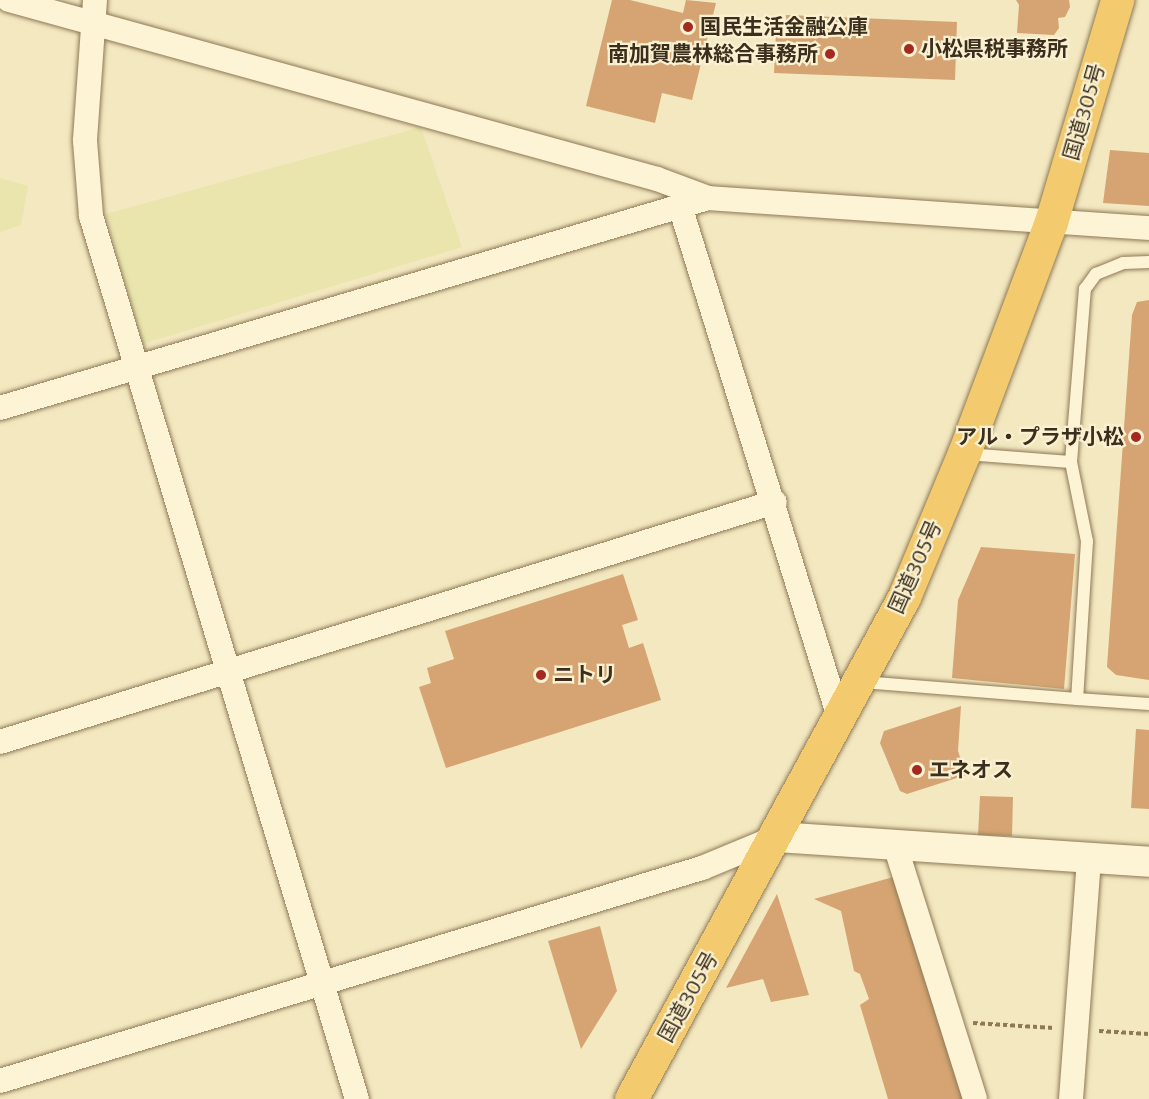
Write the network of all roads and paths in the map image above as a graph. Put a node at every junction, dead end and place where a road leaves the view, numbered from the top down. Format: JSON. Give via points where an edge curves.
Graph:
{"nodes":[{"id":1,"x":9,"y":0,"type":"edge"},
{"id":2,"x":1117,"y":0,"type":"edge"},
{"id":3,"x":94,"y":11,"type":"edge"},
{"id":4,"x":708,"y":198,"type":"junction"},
{"id":5,"x":680,"y":206,"type":"junction"},
{"id":6,"x":1051,"y":222,"type":"junction"},
{"id":7,"x":1149,"y":228,"type":"edge"},
{"id":8,"x":1149,"y":262,"type":"edge"},
{"id":9,"x":136,"y":366,"type":"junction"},
{"id":10,"x":0,"y":408,"type":"edge"},
{"id":11,"x":964,"y":453,"type":"junction"},
{"id":12,"x":1071,"y":462,"type":"junction"},
{"id":13,"x":775,"y":501,"type":"junction"},
{"id":14,"x":226,"y":671,"type":"junction"},
{"id":15,"x":858,"y":682,"type":"junction"},
{"id":16,"x":1077,"y":699,"type":"junction"},
{"id":17,"x":1149,"y":704,"type":"edge"},
{"id":18,"x":839,"y":717,"type":"junction"},
{"id":19,"x":0,"y":742,"type":"edge"},
{"id":20,"x":777,"y":837,"type":"junction"},
{"id":21,"x":895,"y":845,"type":"junction"},
{"id":22,"x":1089,"y":858,"type":"junction"},
{"id":23,"x":1149,"y":862,"type":"edge"},
{"id":24,"x":321,"y":981,"type":"junction"},
{"id":25,"x":952,"y":1021,"type":"junction"},
{"id":26,"x":1076,"y":1029,"type":"junction"},
{"id":27,"x":1149,"y":1034,"type":"edge"},
{"id":28,"x":0,"y":1081,"type":"edge"},
{"id":29,"x":357,"y":1099,"type":"edge"},
{"id":30,"x":631,"y":1099,"type":"edge"},
{"id":31,"x":975,"y":1099,"type":"edge"},
{"id":32,"x":1071,"y":1099,"type":"edge"}],
"edges":[{"from":1,"to":3,"type":"street"},
{"from":2,"to":6,"type":"highway","name":"国道305号"},
{"from":3,"to":4,"type":"street","via":[[657,179]]},
{"from":3,"to":9,"type":"street","via":[[85,177],[91,216]]},
{"from":4,"to":5,"type":"street"},
{"from":4,"to":6,"type":"street"},
{"from":5,"to":9,"type":"street"},
{"from":5,"to":13,"type":"street"},
{"from":6,"to":7,"type":"street"},
{"from":6,"to":11,"type":"highway","name":"国道305号"},
{"from":8,"to":12,"type":"lane","via":[[1123,263],[1096,274],[1085,289]]},
{"from":9,"to":10,"type":"street"},
{"from":9,"to":14,"type":"street"},
{"from":11,"to":12,"type":"lane"},
{"from":11,"to":15,"type":"highway","name":"国道305号","via":[[904,597]]},
{"from":12,"to":16,"type":"lane","via":[[1086,541]]},
{"from":13,"to":14,"type":"street"},
{"from":13,"to":18,"type":"street"},
{"from":14,"to":19,"type":"street"},
{"from":14,"to":24,"type":"street"},
{"from":15,"to":16,"type":"lane"},
{"from":15,"to":18,"type":"highway","name":"国道305号"},
{"from":16,"to":17,"type":"lane"},
{"from":18,"to":20,"type":"highway","name":"国道305号"},
{"from":20,"to":21,"type":"street"},
{"from":20,"to":24,"type":"street","via":[[702,868]]},
{"from":20,"to":30,"type":"highway","name":"国道305号"},
{"from":21,"to":22,"type":"street"},
{"from":21,"to":25,"type":"street"},
{"from":22,"to":23,"type":"street"},
{"from":22,"to":26,"type":"street"},
{"from":24,"to":28,"type":"street"},
{"from":24,"to":29,"type":"street"},
{"from":25,"to":26,"type":"path"},
{"from":25,"to":31,"type":"street"},
{"from":26,"to":27,"type":"path"},
{"from":26,"to":32,"type":"street"}]}
